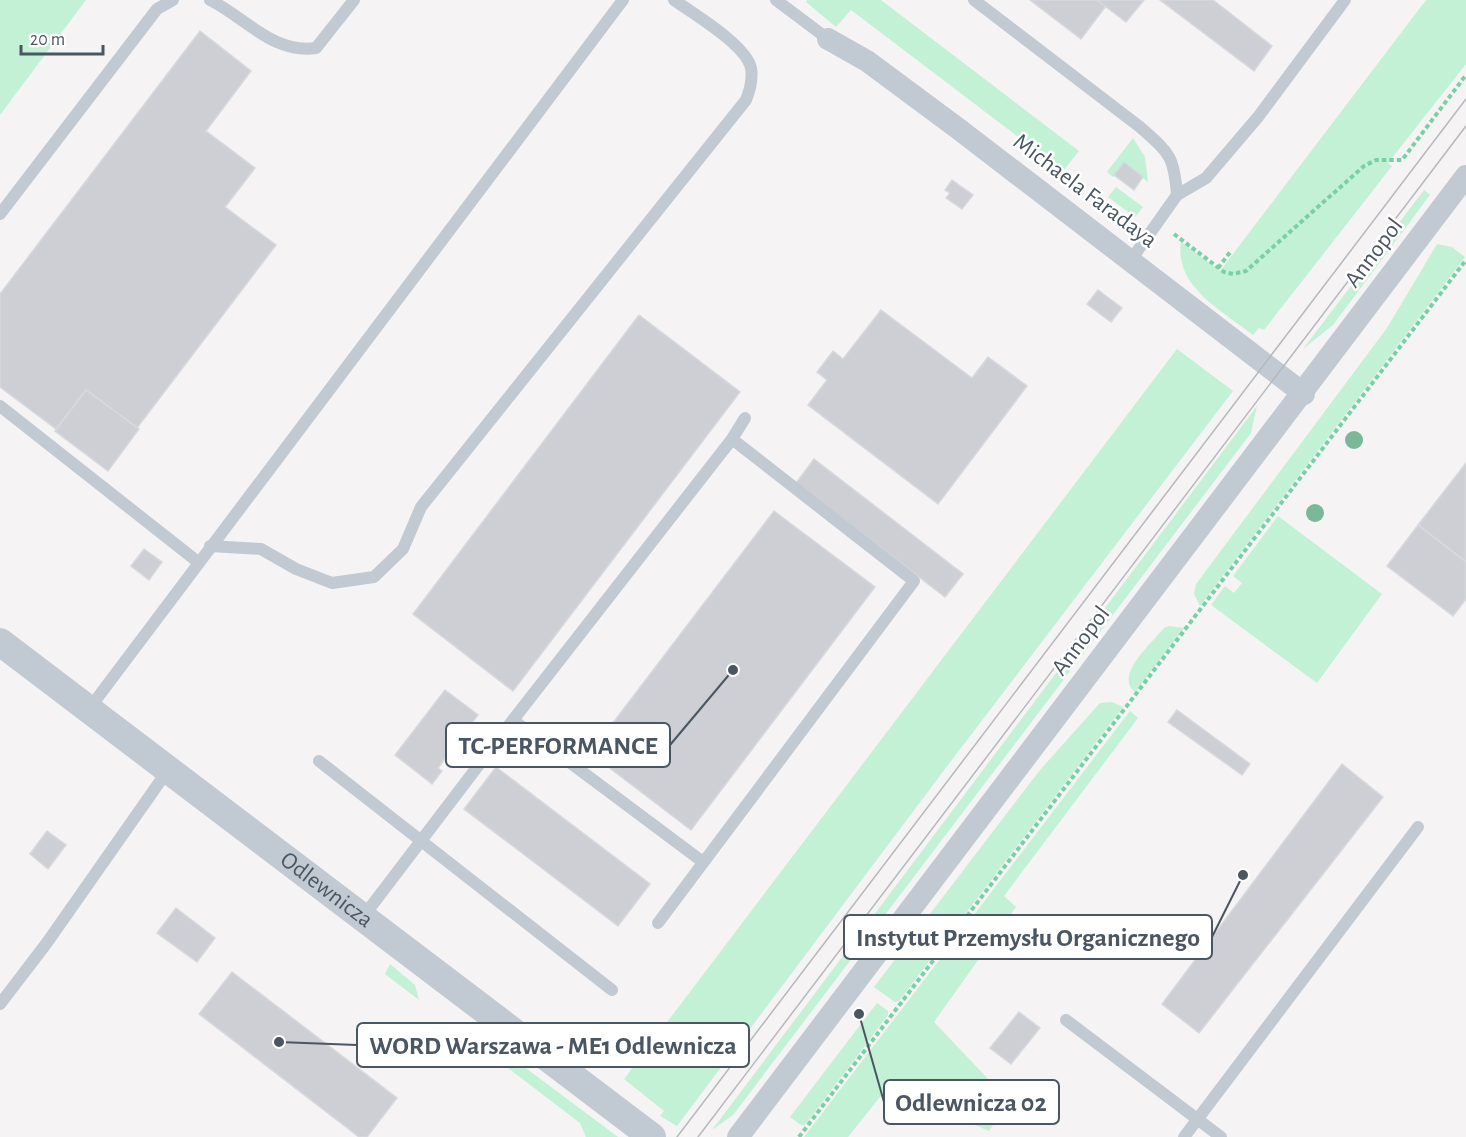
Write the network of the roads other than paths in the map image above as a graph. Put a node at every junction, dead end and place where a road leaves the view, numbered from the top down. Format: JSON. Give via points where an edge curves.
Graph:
{"nodes":[{"id":1,"x":173,"y":0,"type":"edge"},
{"id":2,"x":210,"y":0,"type":"edge"},
{"id":3,"x":354,"y":0,"type":"edge"},
{"id":4,"x":623,"y":0,"type":"edge"},
{"id":5,"x":674,"y":0,"type":"edge"},
{"id":6,"x":776,"y":0,"type":"edge"},
{"id":7,"x":974,"y":0,"type":"edge"},
{"id":8,"x":1345,"y":0,"type":"edge"},
{"id":9,"x":828,"y":39,"type":"joint"},
{"id":10,"x":1466,"y":176,"type":"edge"},
{"id":11,"x":1177,"y":195,"type":"junction"},
{"id":12,"x":0,"y":214,"type":"edge"},
{"id":13,"x":1131,"y":260,"type":"junction"},
{"id":14,"x":1304,"y":394,"type":"junction"},
{"id":15,"x":0,"y":406,"type":"edge"},
{"id":16,"x":745,"y":418,"type":"dead end"},
{"id":17,"x":732,"y":439,"type":"junction"},
{"id":18,"x":210,"y":546,"type":"junction"},
{"id":19,"x":198,"y":562,"type":"junction"},
{"id":20,"x":0,"y":642,"type":"edge"},
{"id":21,"x":89,"y":709,"type":"junction"},
{"id":22,"x":513,"y":720,"type":"junction"},
{"id":23,"x":319,"y":761,"type":"dead end"},
{"id":24,"x":168,"y":770,"type":"junction"},
{"id":25,"x":1418,"y":827,"type":"dead end"},
{"id":26,"x":420,"y":841,"type":"junction"},
{"id":27,"x":703,"y":862,"type":"junction"},
{"id":28,"x":363,"y":917,"type":"junction"},
{"id":29,"x":658,"y":923,"type":"dead end"},
{"id":30,"x":612,"y":990,"type":"dead end"},
{"id":31,"x":0,"y":1004,"type":"edge"},
{"id":32,"x":1066,"y":1020,"type":"dead end"},
{"id":33,"x":1198,"y":1119,"type":"junction"},
{"id":34,"x":652,"y":1137,"type":"edge"},
{"id":35,"x":738,"y":1137,"type":"edge"},
{"id":36,"x":1184,"y":1137,"type":"edge"},
{"id":37,"x":1221,"y":1137,"type":"edge"}],
"edges":[{"from":1,"to":12,"type":"lane","via":[[157,9]]},
{"from":2,"to":3,"type":"lane","via":[[274,42],[300,50],[316,48]]},
{"from":4,"to":18,"type":"lane"},
{"from":5,"to":18,"type":"lane","via":[[744,52],[751,67],[746,100],[421,507],[403,549],[374,577],[332,583],[261,549]]},
{"from":6,"to":9,"type":"lane"},
{"from":7,"to":11,"type":"lane","via":[[1162,147],[1175,167]]},
{"from":8,"to":11,"type":"lane","via":[[1258,117],[1206,177]]},
{"from":9,"to":13,"type":"street","name":"Michaela Faradaya","via":[[867,61]]},
{"from":10,"to":14,"type":"street","name":"Annopol"},
{"from":11,"to":13,"type":"lane"},
{"from":13,"to":14,"type":"street","name":"Michaela Faradaya"},
{"from":14,"to":35,"type":"street","name":"Annopol"},
{"from":15,"to":19,"type":"lane"},
{"from":16,"to":17,"type":"lane"},
{"from":17,"to":22,"type":"lane"},
{"from":17,"to":27,"type":"lane","via":[[914,581]]},
{"from":18,"to":19,"type":"lane"},
{"from":19,"to":21,"type":"lane"},
{"from":20,"to":21,"type":"street","name":"Odlewnicza"},
{"from":21,"to":24,"type":"street","name":"Odlewnicza"},
{"from":22,"to":26,"type":"lane"},
{"from":22,"to":27,"type":"lane"},
{"from":23,"to":26,"type":"lane"},
{"from":24,"to":28,"type":"street","name":"Odlewnicza"},
{"from":24,"to":31,"type":"lane"},
{"from":25,"to":33,"type":"lane"},
{"from":26,"to":28,"type":"lane"},
{"from":26,"to":30,"type":"lane"},
{"from":27,"to":29,"type":"lane"},
{"from":28,"to":34,"type":"street","name":"Odlewnicza"},
{"from":32,"to":33,"type":"lane"},
{"from":33,"to":36,"type":"lane"},
{"from":33,"to":37,"type":"lane"}]}
